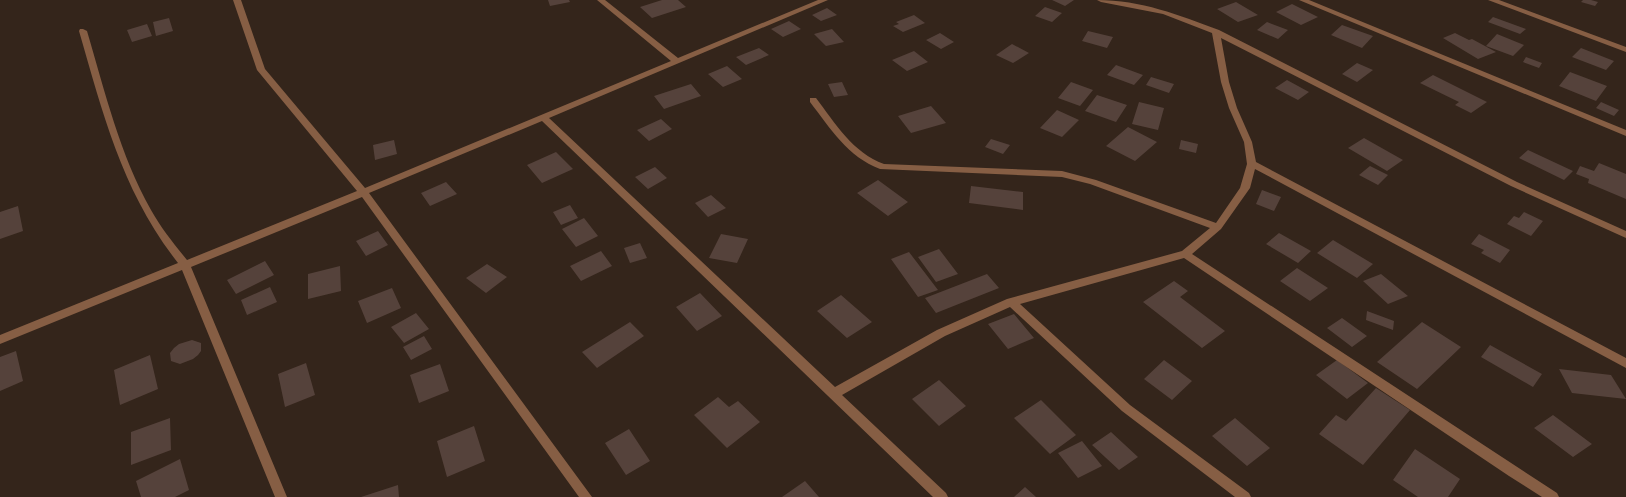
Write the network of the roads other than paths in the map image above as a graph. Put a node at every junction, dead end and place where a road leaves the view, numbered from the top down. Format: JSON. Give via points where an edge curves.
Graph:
{"nodes":[{"id":1,"x":237,"y":0,"type":"edge"},
{"id":2,"x":601,"y":0,"type":"edge"},
{"id":3,"x":824,"y":0,"type":"edge"},
{"id":4,"x":1101,"y":0,"type":"edge"},
{"id":5,"x":1303,"y":0,"type":"edge"},
{"id":6,"x":1492,"y":0,"type":"edge"},
{"id":7,"x":1142,"y":3,"type":"edge"},
{"id":8,"x":83,"y":31,"type":"dead end"},
{"id":9,"x":1216,"y":32,"type":"junction"},
{"id":10,"x":1626,"y":50,"type":"edge"},
{"id":11,"x":677,"y":62,"type":"junction"},
{"id":12,"x":813,"y":100,"type":"dead end"},
{"id":13,"x":544,"y":118,"type":"junction"},
{"id":14,"x":1626,"y":133,"type":"edge"},
{"id":15,"x":1252,"y":164,"type":"junction"},
{"id":16,"x":364,"y":193,"type":"junction"},
{"id":17,"x":1218,"y":227,"type":"junction"},
{"id":18,"x":1626,"y":235,"type":"edge"},
{"id":19,"x":1185,"y":254,"type":"junction"},
{"id":20,"x":185,"y":265,"type":"junction"},
{"id":21,"x":1011,"y":302,"type":"junction"},
{"id":22,"x":0,"y":340,"type":"edge"},
{"id":23,"x":1626,"y":363,"type":"edge"},
{"id":24,"x":833,"y":394,"type":"junction"},
{"id":25,"x":281,"y":497,"type":"edge"},
{"id":26,"x":586,"y":497,"type":"edge"},
{"id":27,"x":942,"y":497,"type":"edge"},
{"id":28,"x":1245,"y":497,"type":"edge"},
{"id":29,"x":1553,"y":497,"type":"edge"}],
"edges":[{"from":1,"to":16,"type":"street","via":[[262,70]]},
{"from":2,"to":11,"type":"street"},
{"from":3,"to":11,"type":"street"},
{"from":4,"to":7,"type":"street"},
{"from":5,"to":14,"type":"street"},
{"from":6,"to":10,"type":"street"},
{"from":7,"to":9,"type":"street"},
{"from":8,"to":20,"type":"street","via":[[124,166],[165,243]]},
{"from":9,"to":15,"type":"street","via":[[1225,82],[1248,142]]},
{"from":9,"to":18,"type":"street","via":[[1514,184]]},
{"from":11,"to":13,"type":"street"},
{"from":12,"to":17,"type":"street","via":[[870,164],[1062,174]]},
{"from":13,"to":16,"type":"street"},
{"from":13,"to":24,"type":"street"},
{"from":15,"to":17,"type":"street","via":[[1245,188]]},
{"from":15,"to":23,"type":"street"},
{"from":16,"to":20,"type":"street"},
{"from":16,"to":26,"type":"street"},
{"from":17,"to":19,"type":"street"},
{"from":19,"to":21,"type":"street"},
{"from":19,"to":29,"type":"street"},
{"from":20,"to":22,"type":"street"},
{"from":20,"to":25,"type":"street"},
{"from":21,"to":24,"type":"street","via":[[941,333]]},
{"from":21,"to":28,"type":"street","via":[[1126,408]]},
{"from":24,"to":27,"type":"street"}]}
